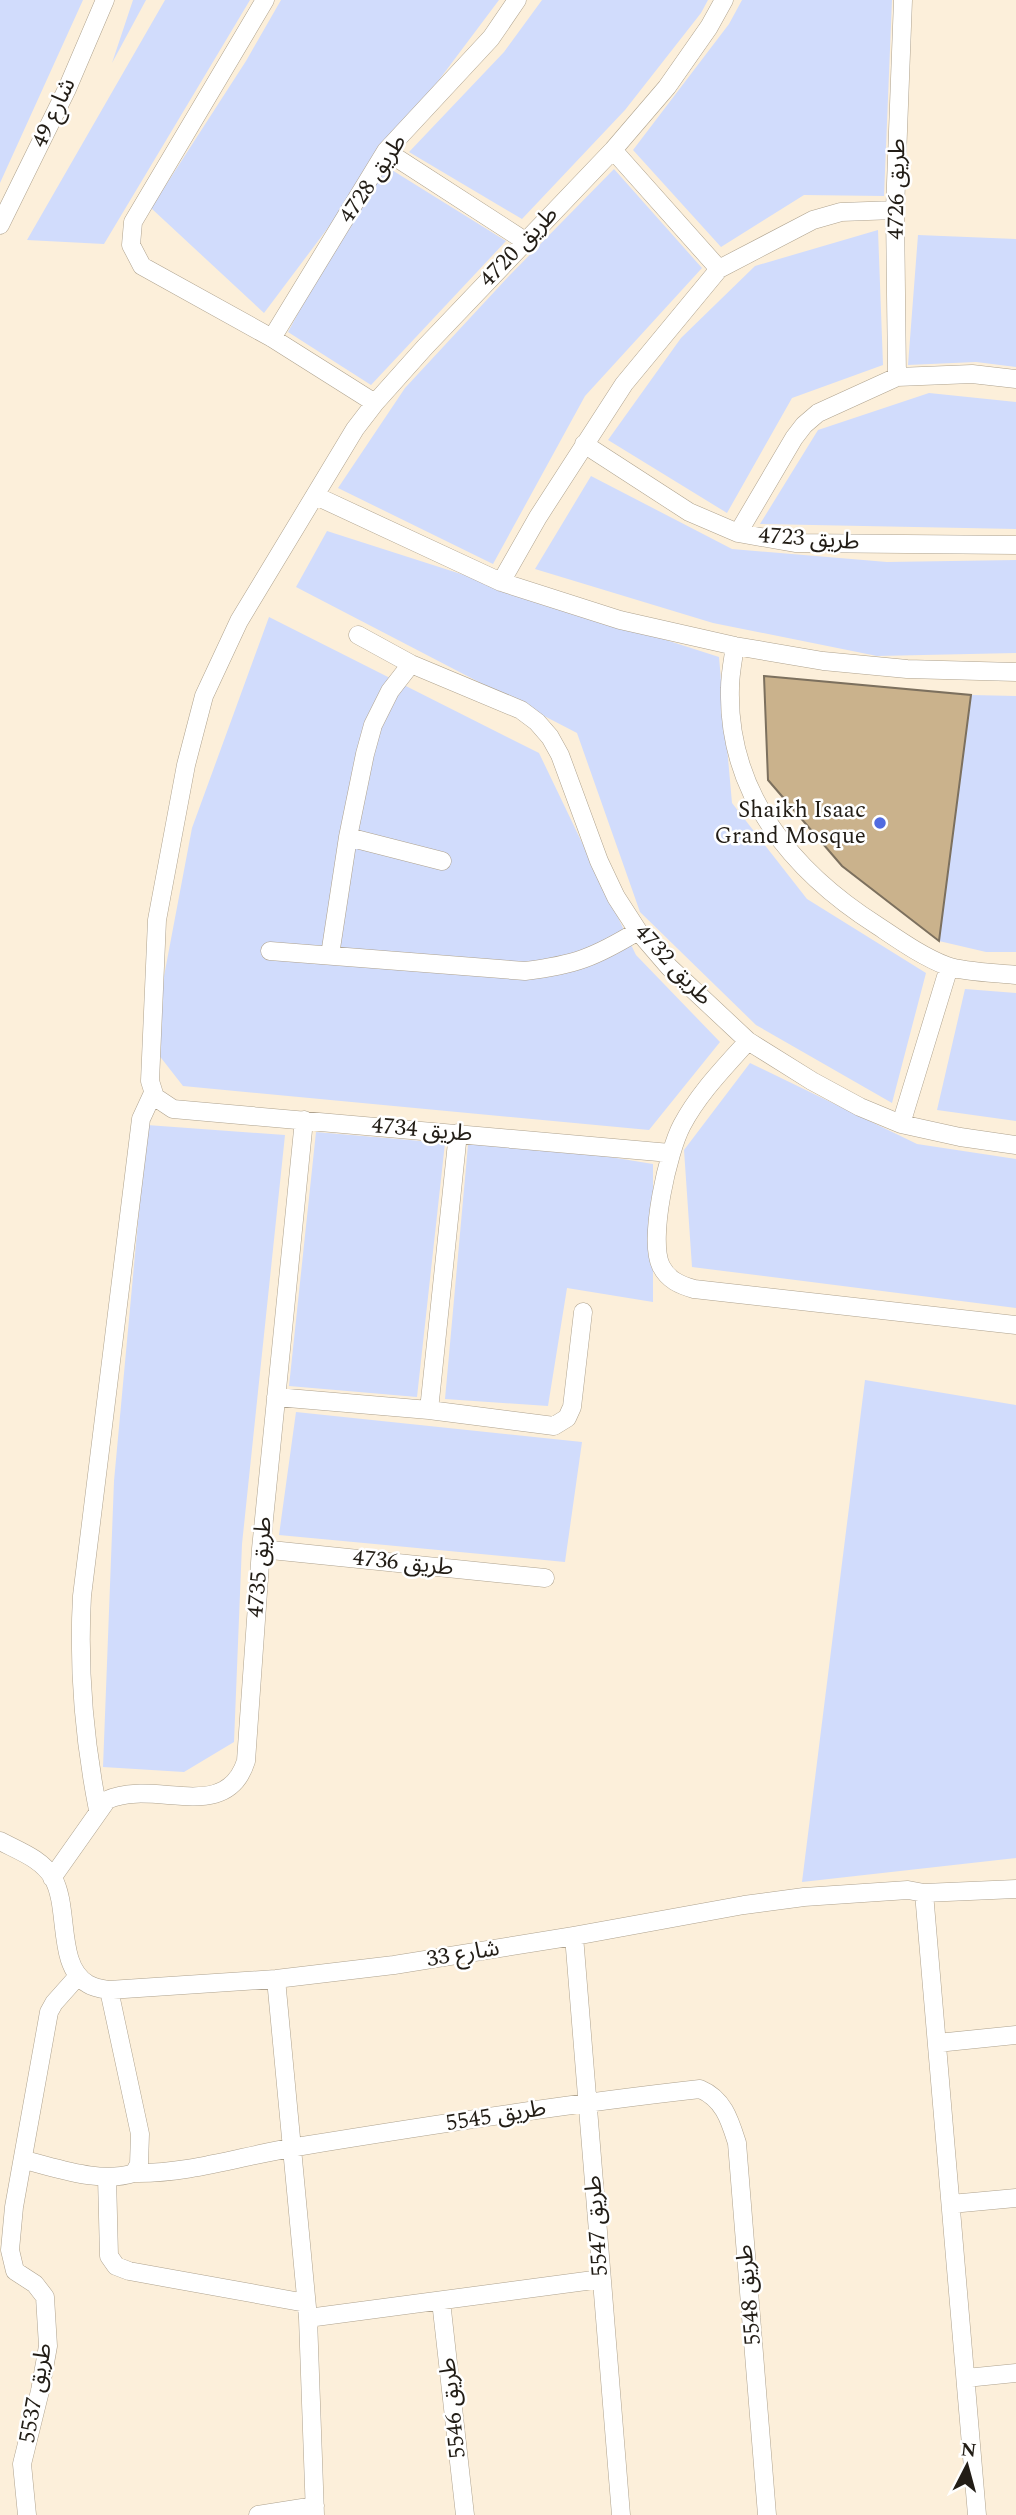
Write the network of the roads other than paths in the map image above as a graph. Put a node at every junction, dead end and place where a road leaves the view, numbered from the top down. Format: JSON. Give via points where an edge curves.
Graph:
{"nodes":[{"id":1,"x":105,"y":0,"type":"edge"},
{"id":2,"x":265,"y":0,"type":"edge"},
{"id":3,"x":517,"y":0,"type":"edge"},
{"id":4,"x":724,"y":0,"type":"edge"},
{"id":5,"x":903,"y":0,"type":"edge"},
{"id":6,"x":613,"y":150,"type":"junction"},
{"id":7,"x":386,"y":151,"type":"junction"},
{"id":8,"x":895,"y":210,"type":"junction"},
{"id":9,"x":0,"y":225,"type":"edge"},
{"id":10,"x":525,"y":241,"type":"junction"},
{"id":11,"x":719,"y":269,"type":"junction"},
{"id":12,"x":272,"y":338,"type":"junction"},
{"id":13,"x":897,"y":377,"type":"junction"},
{"id":14,"x":1016,"y":379,"type":"edge"},
{"id":15,"x":375,"y":403,"type":"junction"},
{"id":16,"x":584,"y":444,"type":"junction"},
{"id":17,"x":316,"y":496,"type":"junction"},
{"id":18,"x":738,"y":533,"type":"junction"},
{"id":19,"x":1016,"y":545,"type":"edge"},
{"id":20,"x":501,"y":582,"type":"junction"},
{"id":21,"x":358,"y":635,"type":"dead end"},
{"id":22,"x":735,"y":646,"type":"junction"},
{"id":23,"x":411,"y":664,"type":"junction"},
{"id":24,"x":1016,"y":672,"type":"edge"},
{"id":25,"x":348,"y":837,"type":"junction"},
{"id":26,"x":442,"y":861,"type":"dead end"},
{"id":27,"x":638,"y":931,"type":"junction"},
{"id":28,"x":270,"y":951,"type":"dead end"},
{"id":29,"x":330,"y":955,"type":"junction"},
{"id":30,"x":949,"y":967,"type":"junction"},
{"id":31,"x":1016,"y":975,"type":"edge"},
{"id":32,"x":748,"y":1041,"type":"junction"},
{"id":33,"x":153,"y":1093,"type":"junction"},
{"id":34,"x":304,"y":1120,"type":"junction"},
{"id":35,"x":901,"y":1124,"type":"junction"},
{"id":36,"x":458,"y":1133,"type":"junction"},
{"id":37,"x":1016,"y":1145,"type":"edge"},
{"id":38,"x":670,"y":1153,"type":"junction"},
{"id":39,"x":583,"y":1312,"type":"dead end"},
{"id":40,"x":1016,"y":1325,"type":"edge"},
{"id":41,"x":276,"y":1397,"type":"junction"},
{"id":42,"x":429,"y":1410,"type":"junction"},
{"id":43,"x":261,"y":1549,"type":"junction"},
{"id":44,"x":545,"y":1578,"type":"dead end"},
{"id":45,"x":98,"y":1810,"type":"junction"},
{"id":46,"x":0,"y":1841,"type":"edge"},
{"id":47,"x":52,"y":1878,"type":"junction"},
{"id":48,"x":1016,"y":1889,"type":"edge"},
{"id":49,"x":924,"y":1893,"type":"junction"},
{"id":50,"x":574,"y":1936,"type":"junction"},
{"id":51,"x":78,"y":1976,"type":"junction"},
{"id":52,"x":276,"y":1979,"type":"junction"},
{"id":53,"x":109,"y":1990,"type":"junction"},
{"id":54,"x":1016,"y":2035,"type":"edge"},
{"id":55,"x":937,"y":2043,"type":"junction"},
{"id":56,"x":700,"y":2089,"type":"joint"},
{"id":57,"x":588,"y":2102,"type":"junction"},
{"id":58,"x":292,"y":2147,"type":"junction"},
{"id":59,"x":24,"y":2160,"type":"junction"},
{"id":60,"x":134,"y":2173,"type":"junction"},
{"id":61,"x":107,"y":2176,"type":"junction"},
{"id":62,"x":1016,"y":2199,"type":"edge"},
{"id":63,"x":951,"y":2204,"type":"junction"},
{"id":64,"x":601,"y":2279,"type":"junction"},
{"id":65,"x":441,"y":2301,"type":"junction"},
{"id":66,"x":307,"y":2310,"type":"junction"},
{"id":67,"x":1016,"y":2373,"type":"edge"},
{"id":68,"x":966,"y":2378,"type":"junction"},
{"id":69,"x":315,"y":2511,"type":"edge"},
{"id":70,"x":27,"y":2515,"type":"edge"},
{"id":71,"x":258,"y":2515,"type":"edge"},
{"id":72,"x":465,"y":2515,"type":"edge"},
{"id":73,"x":621,"y":2515,"type":"edge"},
{"id":74,"x":767,"y":2515,"type":"edge"},
{"id":75,"x":977,"y":2515,"type":"edge"}],
"edges":[{"from":1,"to":9,"type":"street","name":"شارع 49"},
{"from":2,"to":12,"type":"street","via":[[130,232],[142,266]]},
{"from":3,"to":7,"type":"street","name":"طريق 4728","via":[[491,38]]},
{"from":4,"to":6,"type":"street","name":"طريق 4720","via":[[667,87]]},
{"from":5,"to":8,"type":"street","name":"طريق 4726"},
{"from":6,"to":10,"type":"street","name":"طريق 4720"},
{"from":6,"to":11,"type":"street"},
{"from":7,"to":10,"type":"street"},
{"from":7,"to":12,"type":"street","name":"طريق 4728"},
{"from":8,"to":11,"type":"street","via":[[841,212],[813,220]]},
{"from":8,"to":13,"type":"street","name":"طريق 4726"},
{"from":10,"to":15,"type":"street","name":"طريق 4720"},
{"from":11,"to":16,"type":"street","via":[[624,384]]},
{"from":12,"to":15,"type":"street"},
{"from":13,"to":14,"type":"street","via":[[972,374]]},
{"from":13,"to":18,"type":"street","via":[[818,413],[804,425]]},
{"from":15,"to":17,"type":"street","name":"طريق 4720"},
{"from":16,"to":18,"type":"street","name":"طريق 4723","via":[[689,513]]},
{"from":16,"to":20,"type":"street"},
{"from":17,"to":20,"type":"street"},
{"from":17,"to":33,"type":"street","name":"طريق 4720","via":[[239,621],[204,696],[157,920]]},
{"from":18,"to":19,"type":"street","name":"طريق 4723","via":[[795,543]]},
{"from":20,"to":22,"type":"street","via":[[620,620]]},
{"from":21,"to":23,"type":"street","name":"طريق 4732"},
{"from":22,"to":24,"type":"street","via":[[907,669]]},
{"from":22,"to":30,"type":"street","via":[[730,689],[733,732],[762,815],[797,862],[844,905]]},
{"from":23,"to":25,"type":"street","via":[[390,691],[373,725]]},
{"from":23,"to":27,"type":"street","name":"طريق 4732","via":[[521,710],[544,729],[560,755],[599,861]]},
{"from":25,"to":26,"type":"street"},
{"from":25,"to":29,"type":"street"},
{"from":27,"to":29,"type":"street","via":[[603,952],[565,966],[525,971]]},
{"from":27,"to":32,"type":"street","name":"طريق 4732","via":[[669,967]]},
{"from":28,"to":29,"type":"street"},
{"from":30,"to":31,"type":"street"},
{"from":30,"to":35,"type":"street"},
{"from":32,"to":35,"type":"street","name":"طريق 4732","via":[[812,1081]]},
{"from":32,"to":38,"type":"street","via":[[694,1104]]},
{"from":33,"to":34,"type":"street","name":"طريق 4734","via":[[173,1109]]},
{"from":33,"to":45,"type":"street","via":[[141,1119],[82,1596],[82,1704]]},
{"from":34,"to":36,"type":"street","name":"طريق 4734"},
{"from":34,"to":41,"type":"street","name":"طريق 4735"},
{"from":35,"to":37,"type":"street","name":"طريق 4732"},
{"from":36,"to":38,"type":"street","name":"طريق 4734"},
{"from":36,"to":42,"type":"street"},
{"from":38,"to":40,"type":"street","via":[[657,1249],[667,1276],[680,1285]]},
{"from":39,"to":42,"type":"street","via":[[567,1418],[554,1426]]},
{"from":41,"to":42,"type":"street"},
{"from":41,"to":43,"type":"street","name":"طريق 4735"},
{"from":43,"to":44,"type":"street","name":"طريق 4736"},
{"from":43,"to":45,"type":"street","name":"طريق 4735","via":[[246,1761],[237,1783],[208,1797],[121,1793]]},
{"from":45,"to":47,"type":"street","name":"طريق 4735"},
{"from":46,"to":47,"type":"street","via":[[34,1859]]},
{"from":47,"to":51,"type":"street","via":[[70,1961]]},
{"from":48,"to":49,"type":"street","name":"شارع 33"},
{"from":49,"to":50,"type":"street","name":"شارع 33","via":[[908,1890],[756,1903]]},
{"from":49,"to":55,"type":"street"},
{"from":50,"to":52,"type":"street","name":"شارع 33"},
{"from":50,"to":57,"type":"street","name":"طريق 5547"},
{"from":51,"to":53,"type":"street","name":"شارع 33","via":[[89,1985]]},
{"from":51,"to":59,"type":"street","name":"طريق 5537","via":[[50,2012]]},
{"from":52,"to":53,"type":"street","name":"شارع 33"},
{"from":52,"to":58,"type":"street"},
{"from":53,"to":60,"type":"street","via":[[140,2134],[139,2164]]},
{"from":54,"to":55,"type":"street"},
{"from":55,"to":63,"type":"street"},
{"from":56,"to":57,"type":"street","name":"طريق 5545"},
{"from":56,"to":74,"type":"street","name":"طريق 5548","via":[[720,2102],[737,2143]]},
{"from":57,"to":58,"type":"street","name":"طريق 5545"},
{"from":57,"to":64,"type":"street","name":"طريق 5547"},
{"from":58,"to":60,"type":"street","name":"طريق 5545","via":[[185,2171]]},
{"from":58,"to":66,"type":"street"},
{"from":59,"to":61,"type":"street"},
{"from":59,"to":70,"type":"street","name":"طريق 5537","via":[[10,2250],[12,2265],[21,2277],[41,2289],[48,2346],[22,2464]]},
{"from":60,"to":61,"type":"street"},
{"from":61,"to":66,"type":"street","via":[[109,2256],[116,2266]]},
{"from":62,"to":63,"type":"street"},
{"from":63,"to":68,"type":"street"},
{"from":64,"to":65,"type":"street"},
{"from":64,"to":73,"type":"street","name":"طريق 5547"},
{"from":65,"to":66,"type":"street"},
{"from":65,"to":72,"type":"street","name":"طريق 5546"},
{"from":66,"to":69,"type":"street"},
{"from":67,"to":68,"type":"street"},
{"from":68,"to":75,"type":"street"},
{"from":69,"to":71,"type":"street"}]}
